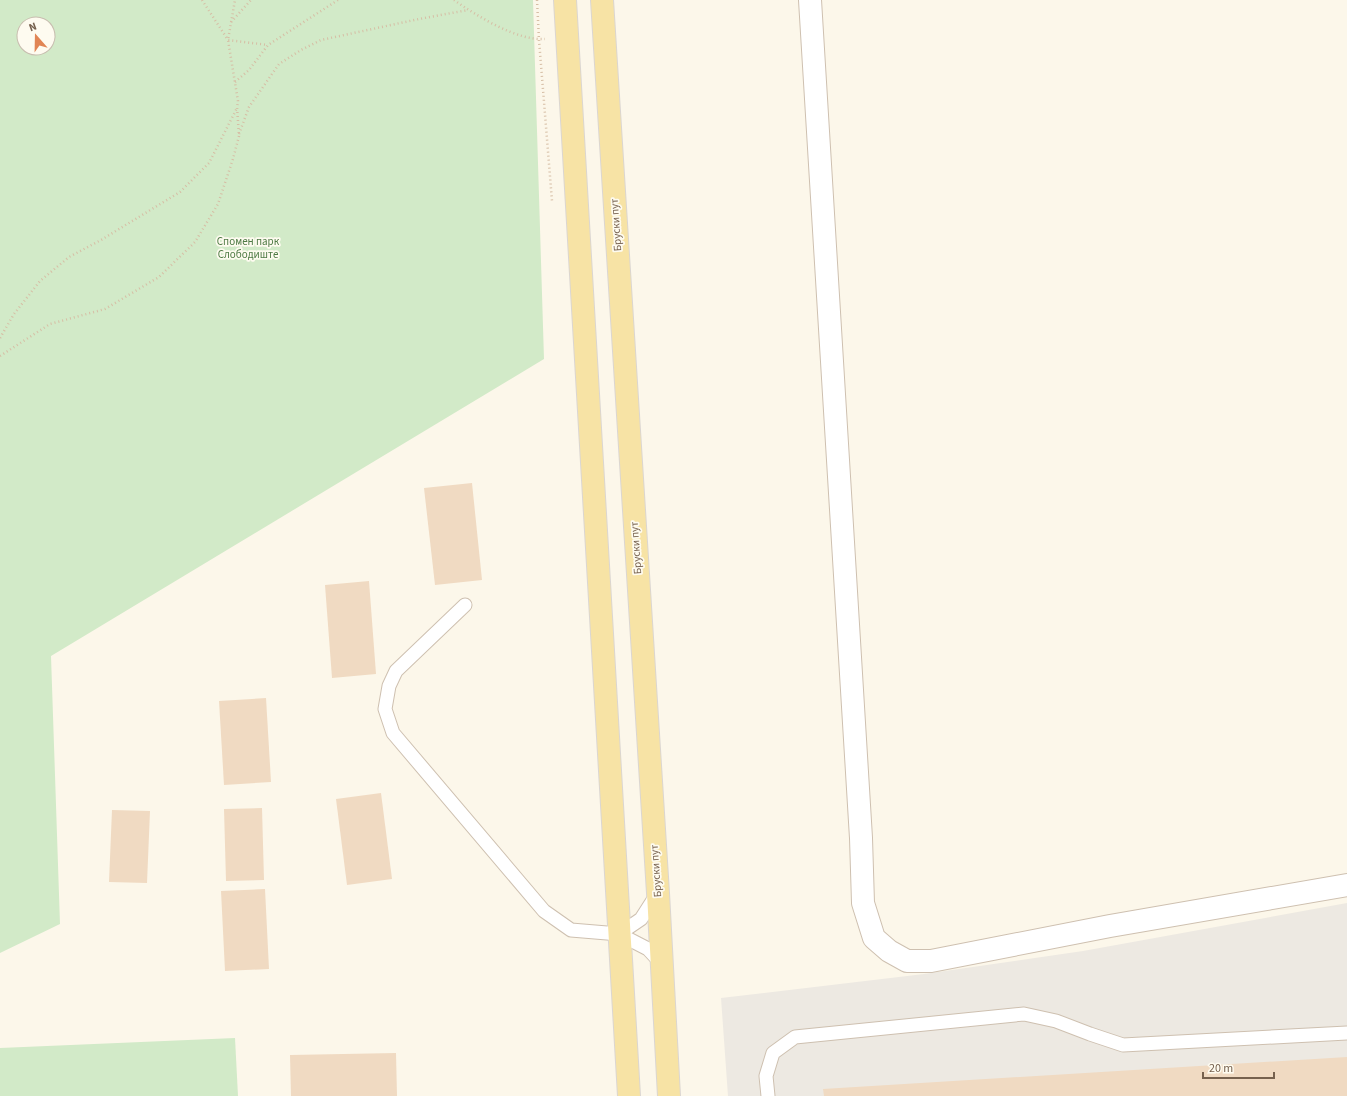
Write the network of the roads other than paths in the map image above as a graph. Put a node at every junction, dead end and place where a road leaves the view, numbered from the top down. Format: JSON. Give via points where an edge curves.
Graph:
{"nodes":[{"id":1,"x":566,"y":0,"type":"edge"},
{"id":2,"x":602,"y":0,"type":"edge"},
{"id":3,"x":810,"y":0,"type":"edge"},
{"id":4,"x":465,"y":605,"type":"dead end"},
{"id":5,"x":1347,"y":885,"type":"edge"},
{"id":6,"x":658,"y":894,"type":"junction"},
{"id":7,"x":619,"y":934,"type":"junction"},
{"id":8,"x":661,"y":963,"type":"junction"},
{"id":9,"x":1347,"y":1033,"type":"edge"},
{"id":10,"x":629,"y":1096,"type":"edge"},
{"id":11,"x":668,"y":1096,"type":"edge"},
{"id":12,"x":768,"y":1096,"type":"edge"}],
"edges":[{"from":1,"to":7,"type":"main road"},
{"from":2,"to":6,"type":"main road","name":"Бруски пут"},
{"from":3,"to":5,"type":"street","via":[[860,814],[863,903],[874,938],[907,961],[930,961]]},
{"from":4,"to":7,"type":"lane","via":[[396,670],[389,686],[385,709],[393,733],[544,911],[571,930]]},
{"from":6,"to":7,"type":"lane","via":[[640,918]]},
{"from":6,"to":8,"type":"main road","name":"Бруски пут"},
{"from":7,"to":8,"type":"lane","via":[[648,949]]},
{"from":7,"to":10,"type":"main road"},
{"from":8,"to":11,"type":"main road","name":"Бруски пут"},
{"from":9,"to":12,"type":"lane","via":[[1124,1045],[1056,1021],[1024,1014],[795,1037],[773,1053],[766,1076]]}]}
